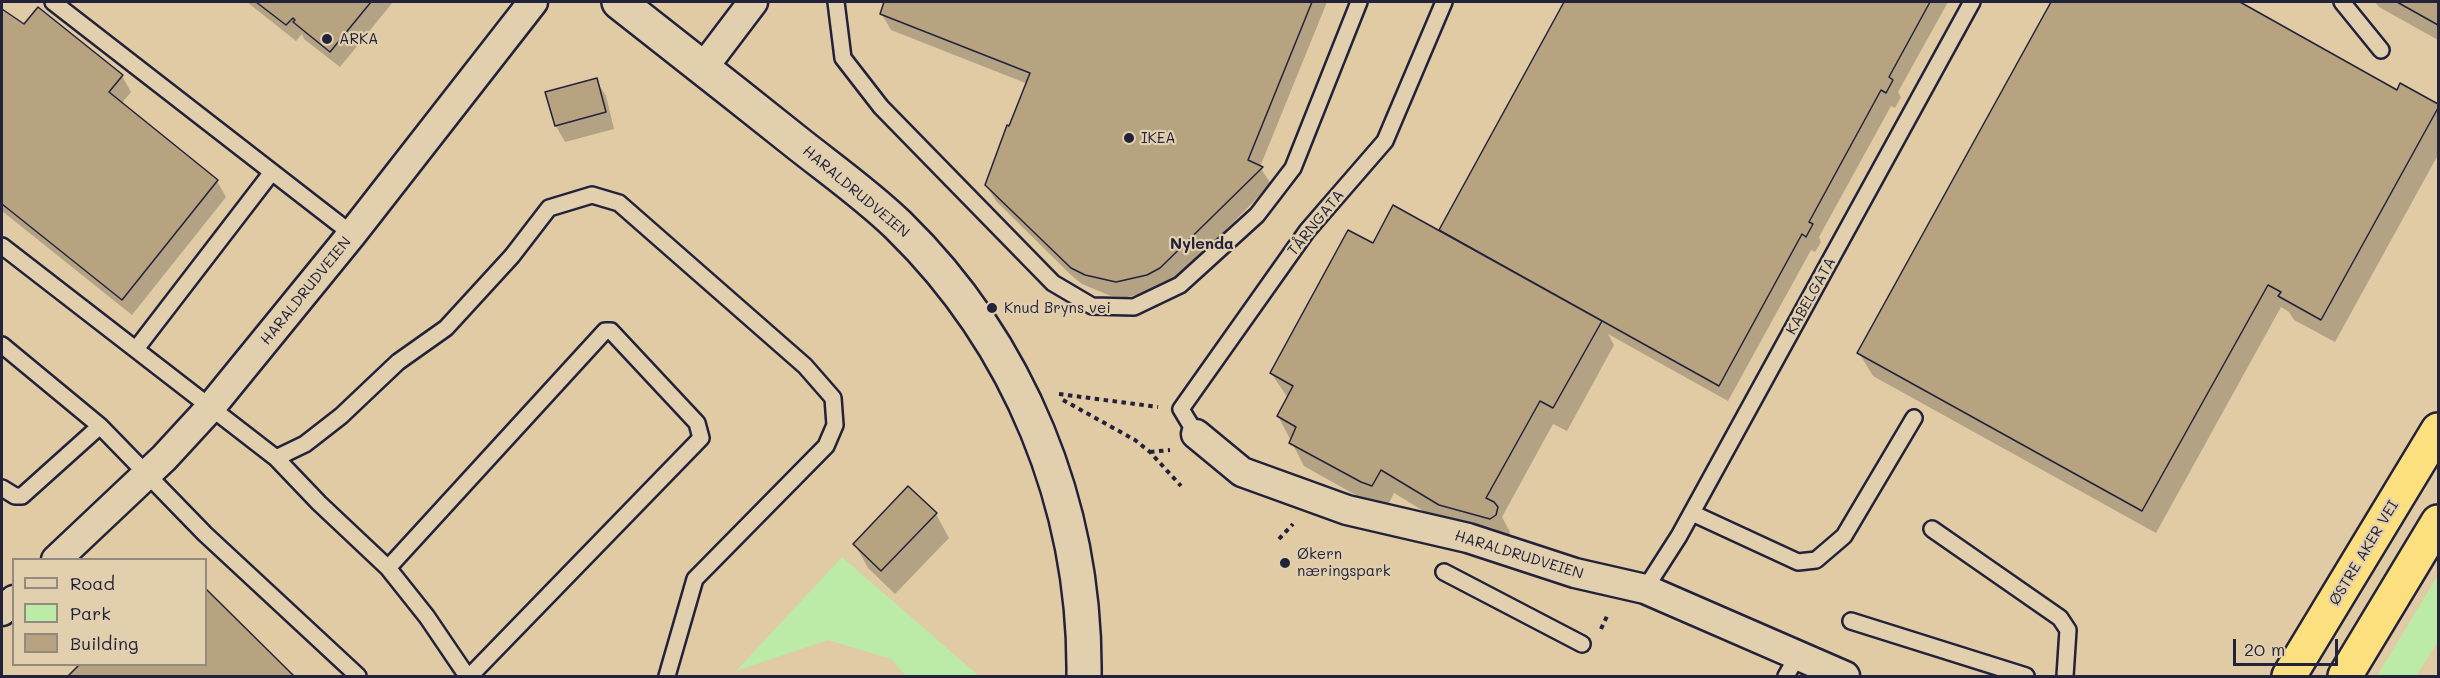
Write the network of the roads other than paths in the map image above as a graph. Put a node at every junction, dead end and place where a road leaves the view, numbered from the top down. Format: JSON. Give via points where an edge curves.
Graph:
{"nodes":[{"id":1,"x":53,"y":2,"type":"edge"},
{"id":2,"x":533,"y":2,"type":"edge"},
{"id":3,"x":619,"y":2,"type":"edge"},
{"id":4,"x":753,"y":2,"type":"edge"},
{"id":5,"x":836,"y":2,"type":"edge"},
{"id":6,"x":1359,"y":2,"type":"edge"},
{"id":7,"x":1444,"y":2,"type":"edge"},
{"id":8,"x":1972,"y":2,"type":"edge"},
{"id":9,"x":2342,"y":2,"type":"edge"},
{"id":10,"x":2381,"y":50,"type":"dead end"},
{"id":11,"x":703,"y":68,"type":"junction"},
{"id":12,"x":272,"y":172,"type":"junction"},
{"id":13,"x":352,"y":234,"type":"junction"},
{"id":14,"x":2,"y":246,"type":"edge"},
{"id":15,"x":2,"y":345,"type":"edge"},
{"id":16,"x":136,"y":349,"type":"junction"},
{"id":17,"x":211,"y":407,"type":"junction"},
{"id":18,"x":1914,"y":418,"type":"dead end"},
{"id":19,"x":100,"y":426,"type":"junction"},
{"id":20,"x":2439,"y":430,"type":"edge"},
{"id":21,"x":1196,"y":434,"type":"joint"},
{"id":22,"x":276,"y":458,"type":"junction"},
{"id":23,"x":147,"y":473,"type":"junction"},
{"id":24,"x":2,"y":488,"type":"edge"},
{"id":25,"x":1692,"y":513,"type":"junction"},
{"id":26,"x":2439,"y":522,"type":"edge"},
{"id":27,"x":1932,"y":529,"type":"dead end"},
{"id":28,"x":58,"y":558,"type":"edge"},
{"id":29,"x":388,"y":568,"type":"junction"},
{"id":30,"x":1444,"y":572,"type":"dead end"},
{"id":31,"x":1645,"y":589,"type":"junction"},
{"id":32,"x":1851,"y":621,"type":"dead end"},
{"id":33,"x":1582,"y":644,"type":"dead end"},
{"id":34,"x":1792,"y":666,"type":"edge"},
{"id":35,"x":358,"y":676,"type":"edge"},
{"id":36,"x":469,"y":676,"type":"edge"},
{"id":37,"x":667,"y":676,"type":"edge"},
{"id":38,"x":1084,"y":676,"type":"edge"},
{"id":39,"x":1845,"y":676,"type":"edge"},
{"id":40,"x":2026,"y":676,"type":"edge"},
{"id":41,"x":2065,"y":676,"type":"edge"},
{"id":42,"x":2289,"y":676,"type":"edge"},
{"id":43,"x":2345,"y":676,"type":"edge"}],
"edges":[{"from":1,"to":12,"type":"lane"},
{"from":2,"to":13,"type":"street","name":"HARALDRUDVEIEN"},
{"from":3,"to":11,"type":"street","name":"HARALDRUDVEIEN"},
{"from":4,"to":11,"type":"street"},
{"from":5,"to":6,"type":"lane","via":[[843,58],[881,107],[1053,283],[1092,306],[1134,307],[1180,285],[1257,215],[1293,168]]},
{"from":7,"to":21,"type":"lane","name":"TÅRNGATA","via":[[1385,141],[1307,231],[1181,409]]},
{"from":8,"to":25,"type":"lane","name":"KABELGATA"},
{"from":9,"to":10,"type":"lane"},
{"from":11,"to":38,"type":"street","name":"HARALDRUDVEIEN","via":[[897,224],[962,297],[989,337],[1035,425],[1058,485],[1081,591]]},
{"from":12,"to":13,"type":"lane"},
{"from":12,"to":16,"type":"lane"},
{"from":13,"to":17,"type":"street","name":"HARALDRUDVEIEN"},
{"from":14,"to":16,"type":"lane"},
{"from":15,"to":19,"type":"lane"},
{"from":16,"to":17,"type":"lane"},
{"from":17,"to":22,"type":"lane"},
{"from":17,"to":23,"type":"street","name":"HARALDRUDVEIEN"},
{"from":18,"to":25,"type":"lane","via":[[1844,536],[1816,560],[1798,562]]},
{"from":19,"to":23,"type":"lane"},
{"from":19,"to":24,"type":"lane","via":[[22,496]]},
{"from":20,"to":42,"type":"highway","name":"ØSTRE AKER VEI"},
{"from":21,"to":31,"type":"street","name":"HARALDRUDVEIEN","via":[[1242,472],[1347,510],[1468,538],[1575,573]]},
{"from":22,"to":29,"type":"lane"},
{"from":22,"to":37,"type":"lane","via":[[305,444],[398,362],[446,328],[512,256],[549,208],[592,195],[619,203],[805,366],[833,398],[835,425],[826,446],[695,579]]},
{"from":23,"to":28,"type":"street","name":"HARALDRUDVEIEN"},
{"from":23,"to":35,"type":"lane","via":[[205,534]]},
{"from":25,"to":31,"type":"lane","name":"KABELGATA"},
{"from":26,"to":43,"type":"highway"},
{"from":27,"to":41,"type":"lane","via":[[2060,618],[2068,630]]},
{"from":29,"to":36,"type":"lane"},
{"from":29,"to":36,"type":"lane","via":[[605,331],[611,332],[697,423],[701,438]]},
{"from":30,"to":33,"type":"lane"},
{"from":31,"to":34,"type":"street","name":"HARALDRUDVEIEN"},
{"from":32,"to":40,"type":"lane"},
{"from":34,"to":39,"type":"street","name":"HARALDRUDVEIEN"}]}
